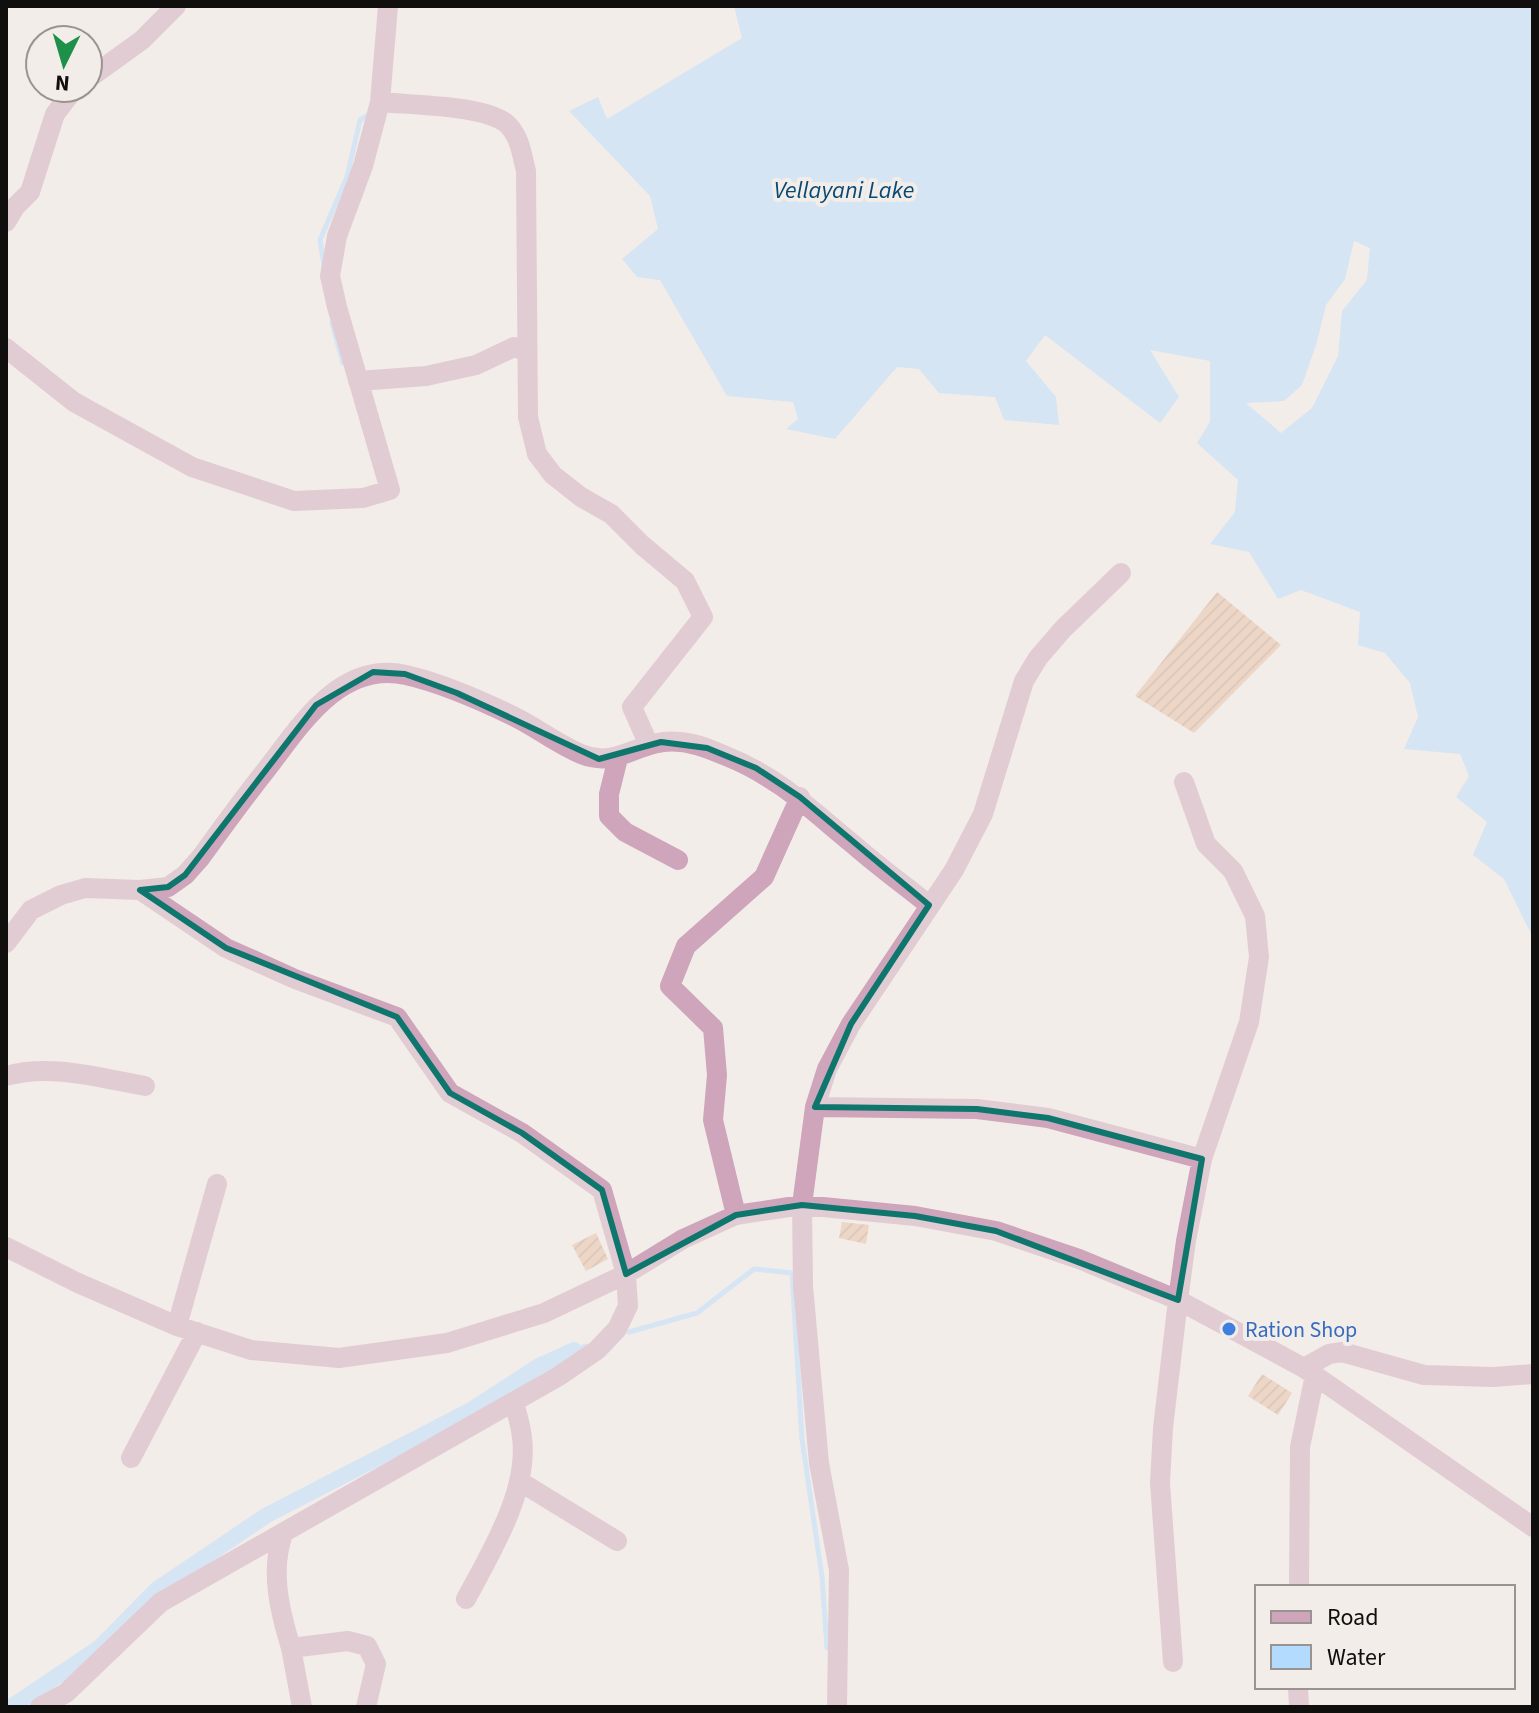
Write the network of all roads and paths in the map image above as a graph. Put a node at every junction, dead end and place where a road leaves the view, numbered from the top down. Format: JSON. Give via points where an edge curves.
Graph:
{"nodes":[{"id":1,"x":176,"y":6,"type":"edge"},
{"id":2,"x":388,"y":6,"type":"edge"},
{"id":3,"x":104,"y":67,"type":"edge"},
{"id":4,"x":380,"y":102,"type":"junction"},
{"id":5,"x":63,"y":104,"type":"edge"},
{"id":6,"x":6,"y":222,"type":"edge"},
{"id":7,"x":6,"y":348,"type":"edge"},
{"id":8,"x":527,"y":352,"type":"junction"},
{"id":9,"x":358,"y":381,"type":"junction"},
{"id":10,"x":1121,"y":573,"type":"dead end"},
{"id":11,"x":648,"y":743,"type":"junction"},
{"id":12,"x":618,"y":758,"type":"junction"},
{"id":13,"x":1184,"y":782,"type":"dead end"},
{"id":14,"x":800,"y":797,"type":"junction"},
{"id":15,"x":678,"y":860,"type":"dead end"},
{"id":16,"x":140,"y":890,"type":"junction"},
{"id":17,"x":929,"y":905,"type":"junction"},
{"id":18,"x":6,"y":943,"type":"edge"},
{"id":19,"x":6,"y":1076,"type":"edge"},
{"id":20,"x":145,"y":1086,"type":"dead end"},
{"id":21,"x":815,"y":1107,"type":"junction"},
{"id":22,"x":1202,"y":1159,"type":"junction"},
{"id":23,"x":217,"y":1184,"type":"dead end"},
{"id":24,"x":802,"y":1205,"type":"junction"},
{"id":25,"x":736,"y":1215,"type":"junction"},
{"id":26,"x":6,"y":1247,"type":"edge"},
{"id":27,"x":626,"y":1274,"type":"junction"},
{"id":28,"x":1178,"y":1300,"type":"junction"},
{"id":29,"x":177,"y":1326,"type":"junction"},
{"id":30,"x":197,"y":1332,"type":"junction"},
{"id":31,"x":1309,"y":1372,"type":"junction"},
{"id":32,"x":1533,"y":1374,"type":"edge"},
{"id":33,"x":514,"y":1402,"type":"junction"},
{"id":34,"x":131,"y":1458,"type":"dead end"},
{"id":35,"x":519,"y":1481,"type":"junction"},
{"id":36,"x":1533,"y":1527,"type":"edge"},
{"id":37,"x":284,"y":1532,"type":"junction"},
{"id":38,"x":617,"y":1541,"type":"dead end"},
{"id":39,"x":1299,"y":1585,"type":"edge"},
{"id":40,"x":466,"y":1599,"type":"dead end"},
{"id":41,"x":291,"y":1648,"type":"junction"},
{"id":42,"x":1173,"y":1662,"type":"dead end"},
{"id":43,"x":40,"y":1707,"type":"edge"},
{"id":44,"x":302,"y":1707,"type":"edge"},
{"id":45,"x":366,"y":1707,"type":"edge"},
{"id":46,"x":837,"y":1707,"type":"edge"}],
"edges":[{"from":1,"to":3,"type":"street"},
{"from":2,"to":4,"type":"street"},
{"from":4,"to":8,"type":"street","via":[[485,113],[508,124],[519,140],[526,171]]},
{"from":4,"to":9,"type":"street","via":[[337,236],[330,276]]},
{"from":5,"to":6,"type":"street","via":[[30,192]]},
{"from":7,"to":9,"type":"street","via":[[74,402],[192,467],[294,501],[363,498],[390,490]]},
{"from":8,"to":9,"type":"street","via":[[514,347],[476,365],[426,376]]},
{"from":8,"to":11,"type":"street","via":[[528,417],[537,454],[553,475],[611,514],[685,581],[703,617],[632,707]]},
{"from":10,"to":17,"type":"street","via":[[1063,629],[1024,681],[983,814]]},
{"from":11,"to":12,"type":"street"},
{"from":11,"to":14,"type":"street","via":[[707,748],[756,768]]},
{"from":12,"to":15,"type":"street","via":[[609,816],[625,832]]},
{"from":12,"to":16,"type":"street","via":[[582,754],[513,716],[405,674],[373,672],[316,705],[185,875],[168,887]]},
{"from":13,"to":22,"type":"street","via":[[1206,844],[1233,871],[1255,916],[1259,957],[1249,1022]]},
{"from":14,"to":17,"type":"street"},
{"from":14,"to":25,"type":"street","via":[[764,877],[686,946],[670,986],[713,1028],[713,1120]]},
{"from":16,"to":18,"type":"street","via":[[85,888],[61,895],[31,910]]},
{"from":16,"to":27,"type":"street","via":[[226,948],[397,1017],[450,1093],[522,1133],[602,1190]]},
{"from":17,"to":21,"type":"street","via":[[851,1024],[827,1069]]},
{"from":19,"to":20,"type":"street","via":[[25,1070],[71,1073]]},
{"from":21,"to":22,"type":"street","via":[[977,1109],[1048,1118]]},
{"from":21,"to":24,"type":"street"},
{"from":22,"to":28,"type":"street"},
{"from":23,"to":29,"type":"street"},
{"from":24,"to":25,"type":"street"},
{"from":24,"to":28,"type":"street","via":[[915,1216],[996,1231]]},
{"from":24,"to":46,"type":"street","via":[[803,1286],[819,1463],[839,1570]]},
{"from":25,"to":27,"type":"street"},
{"from":26,"to":29,"type":"street"},
{"from":27,"to":30,"type":"street","via":[[544,1313],[447,1343],[339,1358],[251,1350]]},
{"from":27,"to":33,"type":"street","via":[[628,1306],[617,1329],[597,1350]]},
{"from":28,"to":31,"type":"street"},
{"from":28,"to":42,"type":"street","via":[[1160,1483]]},
{"from":29,"to":30,"type":"street"},
{"from":30,"to":34,"type":"street"},
{"from":31,"to":32,"type":"street","via":[[1329,1354],[1342,1352],[1424,1375]]},
{"from":31,"to":36,"type":"street"},
{"from":31,"to":39,"type":"street","via":[[1300,1447]]},
{"from":33,"to":35,"type":"street","via":[[522,1438]]},
{"from":33,"to":37,"type":"street"},
{"from":35,"to":38,"type":"street"},
{"from":35,"to":40,"type":"street","via":[[495,1545]]},
{"from":37,"to":41,"type":"street","via":[[276,1582]]},
{"from":37,"to":43,"type":"street","via":[[161,1602],[66,1693]]},
{"from":41,"to":44,"type":"street"},
{"from":41,"to":45,"type":"street","via":[[348,1641],[367,1646],[376,1664]]}]}
